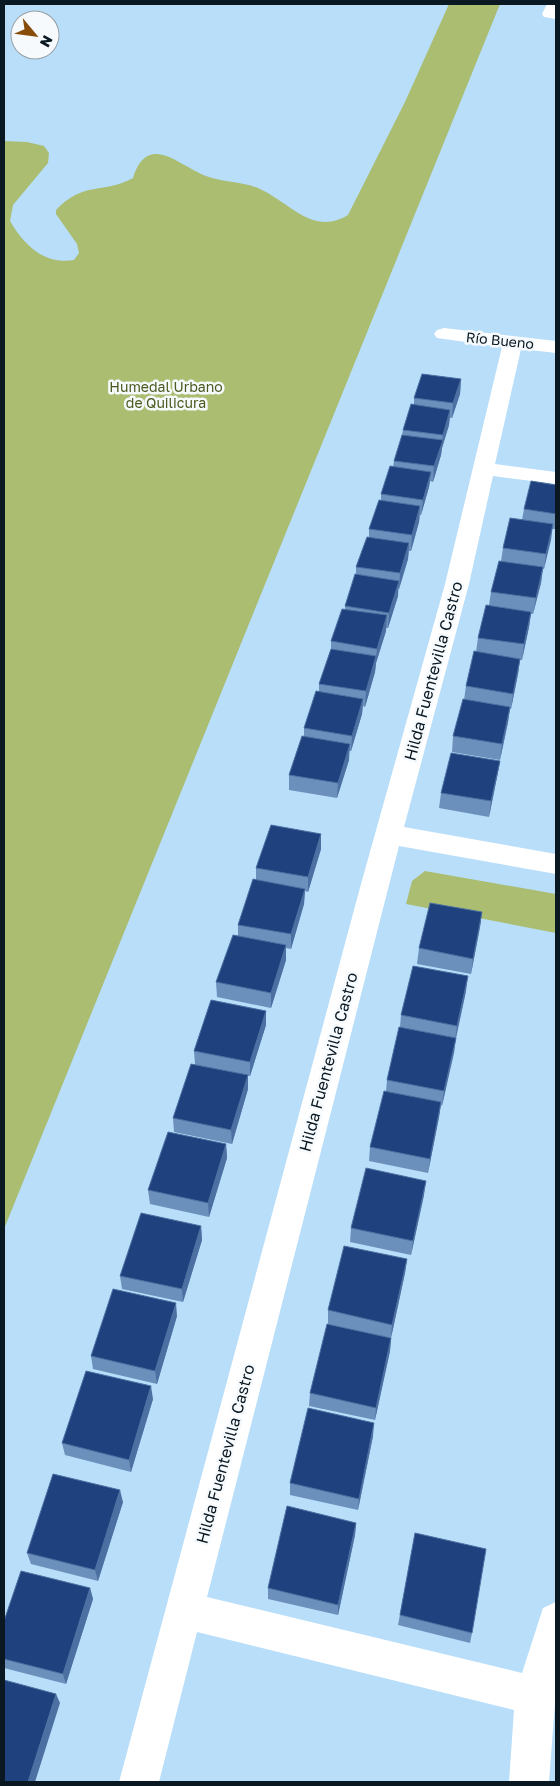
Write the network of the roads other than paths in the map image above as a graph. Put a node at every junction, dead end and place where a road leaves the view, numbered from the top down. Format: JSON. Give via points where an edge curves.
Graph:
{"nodes":[{"id":1,"x":556,"y":5,"type":"edge"},
{"id":2,"x":556,"y":15,"type":"edge"},
{"id":3,"x":444,"y":334,"type":"dead end"},
{"id":4,"x":514,"y":342,"type":"junction"},
{"id":5,"x":556,"y":347,"type":"edge"},
{"id":6,"x":484,"y":469,"type":"junction"},
{"id":7,"x":556,"y":478,"type":"edge"},
{"id":8,"x":389,"y":834,"type":"junction"},
{"id":9,"x":556,"y":864,"type":"edge"},
{"id":10,"x":183,"y":1610,"type":"junction"},
{"id":11,"x":556,"y":1621,"type":"edge"},
{"id":12,"x":535,"y":1696,"type":"junction"},
{"id":13,"x":139,"y":1782,"type":"edge"},
{"id":14,"x":529,"y":1782,"type":"edge"}],
"edges":[{"from":1,"to":2,"type":"street","via":[[549,14]]},
{"from":3,"to":4,"type":"street","name":"Río Bueno"},
{"from":4,"to":5,"type":"street","name":"Río Bueno"},
{"from":4,"to":6,"type":"street","name":"Hilda Fuentevilla Castro"},
{"from":6,"to":7,"type":"street"},
{"from":6,"to":8,"type":"street","name":"Hilda Fuentevilla Castro","via":[[457,584]]},
{"from":8,"to":9,"type":"street"},
{"from":8,"to":10,"type":"street","name":"Hilda Fuentevilla Castro"},
{"from":10,"to":12,"type":"street"},
{"from":10,"to":13,"type":"street","name":"Hilda Fuentevilla Castro"},
{"from":11,"to":12,"type":"street"},
{"from":12,"to":14,"type":"street"}]}
